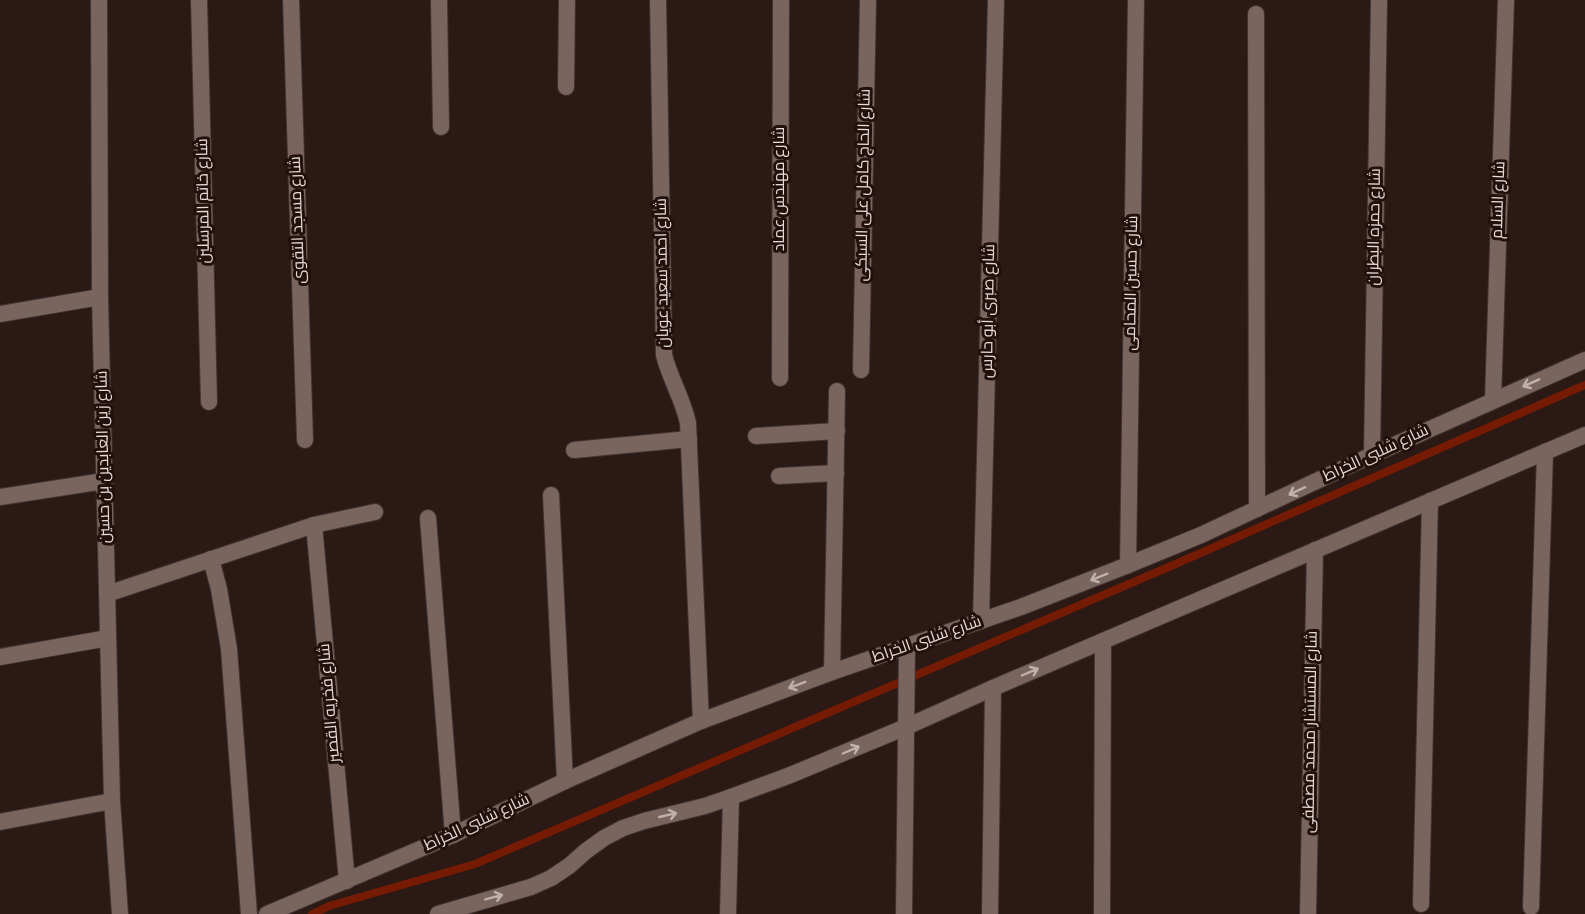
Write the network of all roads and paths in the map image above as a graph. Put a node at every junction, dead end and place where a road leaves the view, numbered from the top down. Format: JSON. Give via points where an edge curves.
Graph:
{"nodes":[{"id":1,"x":99,"y":0,"type":"edge"},
{"id":2,"x":199,"y":0,"type":"edge"},
{"id":3,"x":291,"y":0,"type":"edge"},
{"id":4,"x":439,"y":0,"type":"edge"},
{"id":5,"x":567,"y":0,"type":"edge"},
{"id":6,"x":658,"y":0,"type":"edge"},
{"id":7,"x":781,"y":0,"type":"edge"},
{"id":8,"x":868,"y":0,"type":"edge"},
{"id":9,"x":996,"y":0,"type":"edge"},
{"id":10,"x":1136,"y":0,"type":"edge"},
{"id":11,"x":1379,"y":0,"type":"edge"},
{"id":12,"x":1506,"y":0,"type":"edge"},
{"id":13,"x":1256,"y":14,"type":"dead end"},
{"id":14,"x":566,"y":87,"type":"dead end"},
{"id":15,"x":441,"y":127,"type":"dead end"},
{"id":16,"x":100,"y":297,"type":"junction"},
{"id":17,"x":0,"y":314,"type":"edge"},
{"id":18,"x":1585,"y":360,"type":"edge"},
{"id":19,"x":861,"y":370,"type":"dead end"},
{"id":20,"x":780,"y":378,"type":"dead end"},
{"id":21,"x":837,"y":391,"type":"dead end"},
{"id":22,"x":1493,"y":400,"type":"junction"},
{"id":23,"x":208,"y":402,"type":"dead end"},
{"id":24,"x":837,"y":430,"type":"junction"},
{"id":25,"x":1585,"y":435,"type":"edge"},
{"id":26,"x":756,"y":436,"type":"dead end"},
{"id":27,"x":689,"y":439,"type":"junction"},
{"id":28,"x":305,"y":440,"type":"dead end"},
{"id":29,"x":574,"y":450,"type":"dead end"},
{"id":30,"x":1545,"y":452,"type":"junction"},
{"id":31,"x":1372,"y":455,"type":"junction"},
{"id":32,"x":836,"y":473,"type":"junction"},
{"id":33,"x":779,"y":476,"type":"dead end"},
{"id":34,"x":104,"y":481,"type":"junction"},
{"id":35,"x":551,"y":495,"type":"dead end"},
{"id":36,"x":0,"y":497,"type":"edge"},
{"id":37,"x":1430,"y":501,"type":"junction"},
{"id":38,"x":1257,"y":509,"type":"junction"},
{"id":39,"x":375,"y":512,"type":"dead end"},
{"id":40,"x":428,"y":518,"type":"dead end"},
{"id":41,"x":314,"y":525,"type":"junction"},
{"id":42,"x":1315,"y":550,"type":"junction"},
{"id":43,"x":211,"y":560,"type":"junction"},
{"id":44,"x":1128,"y":565,"type":"junction"},
{"id":45,"x":107,"y":594,"type":"junction"},
{"id":46,"x":981,"y":621,"type":"junction"},
{"id":47,"x":108,"y":638,"type":"junction"},
{"id":48,"x":1103,"y":641,"type":"junction"},
{"id":49,"x":907,"y":647,"type":"junction"},
{"id":50,"x":0,"y":657,"type":"edge"},
{"id":51,"x":832,"y":672,"type":"junction"},
{"id":52,"x":993,"y":688,"type":"junction"},
{"id":53,"x":701,"y":721,"type":"junction"},
{"id":54,"x":906,"y":727,"type":"junction"},
{"id":55,"x":565,"y":781,"type":"junction"},
{"id":56,"x":731,"y":797,"type":"junction"},
{"id":57,"x":112,"y":801,"type":"junction"},
{"id":58,"x":0,"y":822,"type":"edge"},
{"id":59,"x":453,"y":835,"type":"junction"},
{"id":60,"x":347,"y":881,"type":"junction"},
{"id":61,"x":1421,"y":904,"type":"dead end"},
{"id":62,"x":1532,"y":907,"type":"dead end"},
{"id":63,"x":120,"y":914,"type":"edge"},
{"id":64,"x":249,"y":914,"type":"edge"},
{"id":65,"x":267,"y":914,"type":"edge"},
{"id":66,"x":438,"y":914,"type":"edge"},
{"id":67,"x":728,"y":914,"type":"edge"},
{"id":68,"x":904,"y":914,"type":"edge"},
{"id":69,"x":990,"y":914,"type":"edge"},
{"id":70,"x":1102,"y":914,"type":"edge"},
{"id":71,"x":1308,"y":914,"type":"edge"}],
"edges":[{"from":1,"to":16,"type":"street","name":"شارع زين العابدين بن حسين"},
{"from":2,"to":23,"type":"street","name":"شارع خاتم المرسلين"},
{"from":3,"to":28,"type":"street","name":"شارع مسجد التقوى"},
{"from":4,"to":15,"type":"street"},
{"from":5,"to":14,"type":"street"},
{"from":6,"to":27,"type":"street","name":"شارع احمد سعيد عويان","via":[[664,355],[686,411]]},
{"from":7,"to":20,"type":"street","name":"شارع مهندس عماد"},
{"from":8,"to":19,"type":"street","name":"شارع الحاج كامل على السبكى"},
{"from":9,"to":46,"type":"street","name":"شارع صبرى أبو حارس"},
{"from":10,"to":44,"type":"street","name":"شارع حسين المحامى"},
{"from":11,"to":31,"type":"street","name":"شارع حمزه البطران"},
{"from":12,"to":22,"type":"street","name":"شارع السلام"},
{"from":13,"to":38,"type":"street"},
{"from":16,"to":17,"type":"street"},
{"from":16,"to":34,"type":"street","name":"شارع زين العابدين بن حسين"},
{"from":18,"to":22,"type":"street","name":"شارع شلبى الخراط","one_way":true},
{"from":21,"to":24,"type":"street"},
{"from":22,"to":31,"type":"street","name":"شارع شلبى الخراط"},
{"from":24,"to":26,"type":"street"},
{"from":24,"to":32,"type":"street"},
{"from":25,"to":30,"type":"street"},
{"from":27,"to":29,"type":"street"},
{"from":27,"to":53,"type":"street","name":"شارع احمد سعيد عويان"},
{"from":30,"to":37,"type":"street"},
{"from":30,"to":62,"type":"street"},
{"from":31,"to":38,"type":"street","name":"شارع شلبى الخراط","one_way":true},
{"from":32,"to":33,"type":"street"},
{"from":32,"to":51,"type":"street"},
{"from":34,"to":36,"type":"street"},
{"from":34,"to":45,"type":"street","name":"شارع زين العابدين بن حسين"},
{"from":35,"to":55,"type":"street"},
{"from":37,"to":42,"type":"street"},
{"from":37,"to":61,"type":"street"},
{"from":38,"to":44,"type":"street","name":"شارع شلبى الخراط"},
{"from":39,"to":41,"type":"street"},
{"from":40,"to":59,"type":"street"},
{"from":41,"to":43,"type":"street"},
{"from":41,"to":60,"type":"street","name":"شارع فخريه القصير"},
{"from":42,"to":48,"type":"street"},
{"from":42,"to":71,"type":"street","name":"شارع المستشار محمد مصطفى"},
{"from":43,"to":45,"type":"street"},
{"from":43,"to":64,"type":"street","via":[[229,649]]},
{"from":44,"to":46,"type":"street","name":"شارع شلبى الخراط","one_way":true},
{"from":45,"to":47,"type":"street","name":"شارع زين العابدين بن حسين"},
{"from":46,"to":49,"type":"street","name":"شارع شلبى الخراط"},
{"from":47,"to":50,"type":"street"},
{"from":47,"to":57,"type":"street","name":"شارع زين العابدين بن حسين"},
{"from":52,"to":48,"type":"street","one_way":true},
{"from":48,"to":70,"type":"street"},
{"from":49,"to":51,"type":"street","name":"شارع شلبى الخراط"},
{"from":49,"to":54,"type":"street"},
{"from":51,"to":53,"type":"street","name":"شارع شلبى الخراط","one_way":true},
{"from":52,"to":54,"type":"street"},
{"from":52,"to":69,"type":"street"},
{"from":53,"to":55,"type":"street","name":"شارع شلبى الخراط"},
{"from":56,"to":54,"type":"street","one_way":true},
{"from":54,"to":68,"type":"street"},
{"from":55,"to":59,"type":"street","name":"شارع شلبى الخراط"},
{"from":66,"to":56,"type":"street","one_way":true,"via":[[551,878],[594,844],[623,828]]},
{"from":56,"to":67,"type":"street"},
{"from":57,"to":58,"type":"street"},
{"from":57,"to":63,"type":"street","name":"شارع زين العابدين بن حسين"},
{"from":59,"to":60,"type":"street","name":"شارع شلبى الخراط"},
{"from":60,"to":65,"type":"street","name":"شارع شلبى الخراط"}]}
